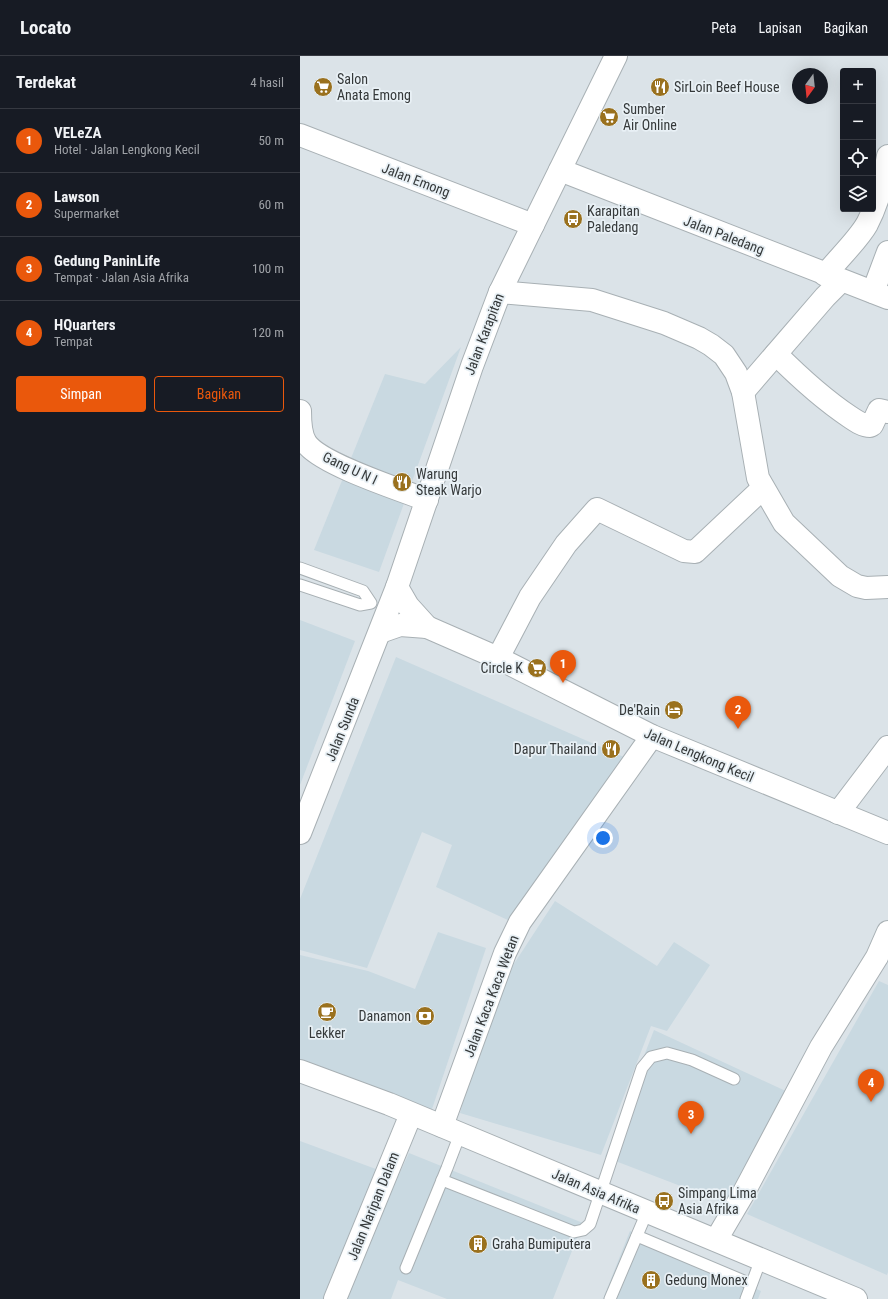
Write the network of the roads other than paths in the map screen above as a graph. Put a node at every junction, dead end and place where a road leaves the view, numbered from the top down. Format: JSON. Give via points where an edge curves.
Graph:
{"nodes":[{"id":1,"x":616,"y":56,"type":"edge"},
{"id":2,"x":301,"y":139,"type":"edge"},
{"id":3,"x":888,"y":156,"type":"edge"},
{"id":4,"x":560,"y":170,"type":"junction"},
{"id":5,"x":532,"y":225,"type":"junction"},
{"id":6,"x":888,"y":252,"type":"edge"},
{"id":7,"x":834,"y":278,"type":"junction"},
{"id":8,"x":500,"y":292,"type":"junction"},
{"id":9,"x":880,"y":295,"type":"edge"},
{"id":10,"x":776,"y":354,"type":"junction"},
{"id":11,"x":743,"y":392,"type":"junction"},
{"id":12,"x":300,"y":411,"type":"edge"},
{"id":13,"x":888,"y":412,"type":"edge"},
{"id":14,"x":763,"y":488,"type":"junction"},
{"id":15,"x":427,"y":500,"type":"junction"},
{"id":16,"x":300,"y":568,"type":"edge"},
{"id":17,"x":300,"y":585,"type":"edge"},
{"id":18,"x":397,"y":587,"type":"junction"},
{"id":19,"x":888,"y":587,"type":"edge"},
{"id":20,"x":381,"y":618,"type":"junction"},
{"id":21,"x":427,"y":627,"type":"junction"},
{"id":22,"x":498,"y":658,"type":"junction"},
{"id":23,"x":652,"y":736,"type":"junction"},
{"id":24,"x":888,"y":747,"type":"edge"},
{"id":25,"x":838,"y":813,"type":"junction"},
{"id":26,"x":300,"y":833,"type":"edge"},
{"id":27,"x":888,"y":833,"type":"edge"},
{"id":28,"x":888,"y":932,"type":"edge"},
{"id":29,"x":300,"y":1071,"type":"edge"},
{"id":30,"x":734,"y":1079,"type":"dead end"},
{"id":31,"x":300,"y":1080,"type":"edge"},
{"id":32,"x":336,"y":1083,"type":"junction"},
{"id":33,"x":411,"y":1114,"type":"junction"},
{"id":34,"x":450,"y":1130,"type":"junction"},
{"id":35,"x":442,"y":1180,"type":"junction"},
{"id":36,"x":601,"y":1192,"type":"junction"},
{"id":37,"x":647,"y":1212,"type":"junction"},
{"id":38,"x":637,"y":1236,"type":"junction"},
{"id":39,"x":716,"y":1240,"type":"junction"},
{"id":40,"x":761,"y":1259,"type":"junction"},
{"id":41,"x":406,"y":1268,"type":"dead end"},
{"id":42,"x":751,"y":1284,"type":"junction"},
{"id":43,"x":335,"y":1299,"type":"edge"},
{"id":44,"x":610,"y":1299,"type":"edge"},
{"id":45,"x":746,"y":1299,"type":"edge"},
{"id":46,"x":856,"y":1299,"type":"edge"}],
"edges":[{"from":1,"to":4,"type":"street","name":"Jalan Karapitan"},
{"from":2,"to":5,"type":"street","name":"Jalan Emong"},
{"from":3,"to":7,"type":"street","via":[[877,200],[866,225]]},
{"from":4,"to":5,"type":"street","name":"Jalan Karapitan"},
{"from":4,"to":7,"type":"street","name":"Jalan Paledang"},
{"from":5,"to":8,"type":"street","name":"Jalan Karapitan"},
{"from":6,"to":9,"type":"street"},
{"from":7,"to":9,"type":"street","name":"Jalan Paledang"},
{"from":7,"to":10,"type":"street","via":[[825,297]]},
{"from":8,"to":11,"type":"street","via":[[592,300],[664,323],[711,345],[724,355],[736,373]]},
{"from":8,"to":15,"type":"street","name":"Jalan Karapitan"},
{"from":10,"to":11,"type":"street"},
{"from":10,"to":13,"type":"street","via":[[806,384],[858,422],[870,426],[879,410]]},
{"from":11,"to":14,"type":"street","via":[[758,478]]},
{"from":12,"to":15,"type":"street","name":"Gang U N I","via":[[301,430],[306,444],[323,458]]},
{"from":14,"to":19,"type":"street","via":[[784,523],[840,576],[857,586]]},
{"from":14,"to":22,"type":"street","via":[[695,552],[684,551],[597,509],[566,544],[530,597]]},
{"from":15,"to":18,"type":"street","name":"Jalan Karapitan"},
{"from":16,"to":20,"type":"lane","via":[[364,591]]},
{"from":17,"to":20,"type":"lane","via":[[360,605]]},
{"from":18,"to":20,"type":"street","name":"Jalan Karapitan"},
{"from":18,"to":21,"type":"street","name":"Jalan Lengkong Kecil","via":[[408,606]]},
{"from":20,"to":21,"type":"street","name":"Jalan Lengkong Kecil","via":[[400,625]]},
{"from":20,"to":26,"type":"street","name":"Jalan Sunda"},
{"from":21,"to":22,"type":"street","name":"Jalan Lengkong Kecil"},
{"from":22,"to":23,"type":"street","name":"Jalan Lengkong Kecil"},
{"from":23,"to":25,"type":"street","name":"Jalan Lengkong Kecil"},
{"from":23,"to":34,"type":"street","name":"Jalan Kaca Kaca Wetan","via":[[520,922],[505,954]]},
{"from":24,"to":25,"type":"street"},
{"from":25,"to":27,"type":"street","name":"Jalan Lengkong Kecil"},
{"from":28,"to":39,"type":"street","via":[[877,958],[821,1047]]},
{"from":29,"to":32,"type":"street"},
{"from":30,"to":36,"type":"lane","via":[[667,1052],[651,1057],[642,1068]]},
{"from":31,"to":32,"type":"street"},
{"from":32,"to":33,"type":"street","name":"Jalan Asia Afrika"},
{"from":33,"to":34,"type":"street","name":"Jalan Asia Afrika"},
{"from":33,"to":43,"type":"street","name":"Jalan Naripan Dalam"},
{"from":34,"to":35,"type":"lane"},
{"from":34,"to":36,"type":"street","name":"Jalan Asia Afrika"},
{"from":35,"to":36,"type":"lane","via":[[574,1232],[583,1230],[590,1224]]},
{"from":35,"to":41,"type":"lane"},
{"from":36,"to":37,"type":"street","name":"Jalan Asia Afrika"},
{"from":37,"to":38,"type":"lane"},
{"from":37,"to":39,"type":"street","name":"Jalan Asia Afrika"},
{"from":38,"to":42,"type":"lane"},
{"from":38,"to":44,"type":"lane"},
{"from":39,"to":40,"type":"street","name":"Jalan Asia Afrika"},
{"from":40,"to":42,"type":"lane"},
{"from":40,"to":46,"type":"street","name":"Jalan Asia Afrika"},
{"from":42,"to":45,"type":"lane"}]}
